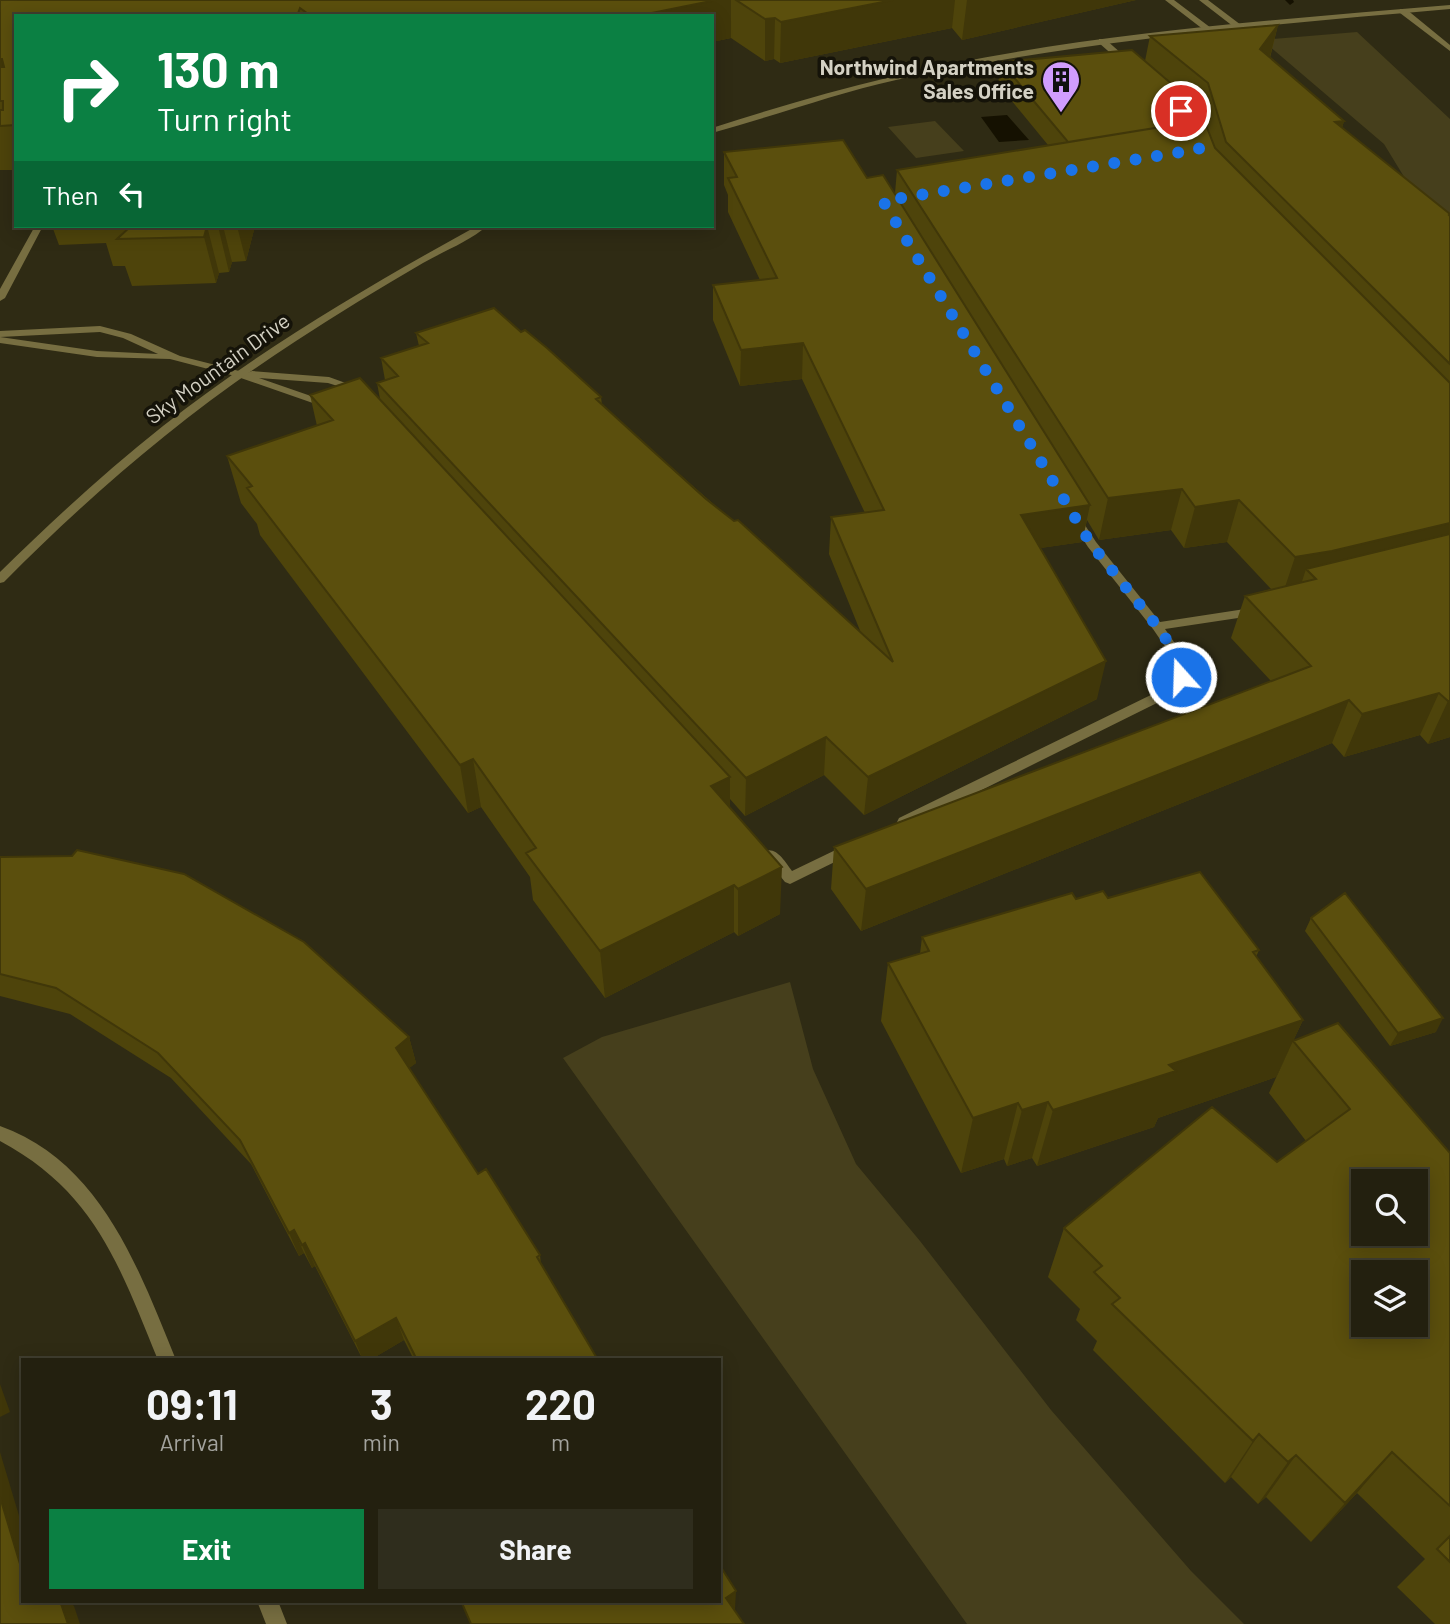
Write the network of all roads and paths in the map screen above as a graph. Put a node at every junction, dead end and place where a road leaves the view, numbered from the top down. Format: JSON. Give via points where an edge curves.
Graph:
{"nodes":[{"id":1,"x":1169,"y":0,"type":"edge"},
{"id":2,"x":1203,"y":0,"type":"edge"},
{"id":3,"x":1450,"y":7,"type":"edge"},
{"id":4,"x":1403,"y":11,"type":"junction"},
{"id":5,"x":1237,"y":25,"type":"junction"},
{"id":6,"x":1207,"y":28,"type":"junction"},
{"id":7,"x":1102,"y":41,"type":"junction"},
{"id":8,"x":1450,"y":49,"type":"edge"},
{"id":9,"x":1132,"y":67,"type":"edge"},
{"id":10,"x":714,"y":130,"type":"edge"},
{"id":11,"x":38,"y":228,"type":"edge"},
{"id":12,"x":479,"y":228,"type":"edge"},
{"id":13,"x":0,"y":298,"type":"edge"},
{"id":14,"x":0,"y":334,"type":"edge"},
{"id":15,"x":0,"y":340,"type":"edge"},
{"id":16,"x":176,"y":358,"type":"junction"},
{"id":17,"x":239,"y":374,"type":"junction"},
{"id":18,"x":370,"y":399,"type":"edge"},
{"id":19,"x":341,"y":410,"type":"edge"},
{"id":20,"x":1070,"y":510,"type":"edge"},
{"id":21,"x":0,"y":579,"type":"edge"},
{"id":22,"x":1265,"y":610,"type":"edge"},
{"id":23,"x":1157,"y":626,"type":"junction"},
{"id":24,"x":890,"y":829,"type":"edge"},
{"id":25,"x":865,"y":841,"type":"edge"},
{"id":26,"x":762,"y":847,"type":"edge"},
{"id":27,"x":0,"y":1133,"type":"edge"},
{"id":28,"x":166,"y":1358,"type":"edge"},
{"id":29,"x":268,"y":1603,"type":"edge"},
{"id":30,"x":277,"y":1624,"type":"edge"}],
"edges":[{"from":1,"to":6,"type":"street"},
{"from":2,"to":5,"type":"street"},
{"from":3,"to":4,"type":"street"},
{"from":4,"to":5,"type":"street"},
{"from":4,"to":8,"type":"street"},
{"from":5,"to":6,"type":"street"},
{"from":6,"to":7,"type":"street"},
{"from":7,"to":9,"type":"street"},
{"from":7,"to":10,"type":"street","via":[[885,81]]},
{"from":11,"to":13,"type":"street"},
{"from":12,"to":17,"type":"street","name":"Sky Mountain Drive","via":[[317,321]]},
{"from":14,"to":16,"type":"street","via":[[100,329]]},
{"from":15,"to":16,"type":"street","via":[[97,354]]},
{"from":16,"to":17,"type":"street"},
{"from":17,"to":18,"type":"street","via":[[329,380],[362,391]]},
{"from":17,"to":19,"type":"street"},
{"from":17,"to":21,"type":"street","name":"Sky Mountain Drive","via":[[88,496]]},
{"from":20,"to":23,"type":"street","via":[[1091,544]]},
{"from":22,"to":23,"type":"street"},
{"from":23,"to":24,"type":"street","via":[[1181,661],[1181,677],[1162,695]]},
{"from":25,"to":26,"type":"street","via":[[790,878]]},
{"from":27,"to":28,"type":"street","via":[[26,1144],[69,1178],[105,1220]]},
{"from":29,"to":30,"type":"street"}]}
